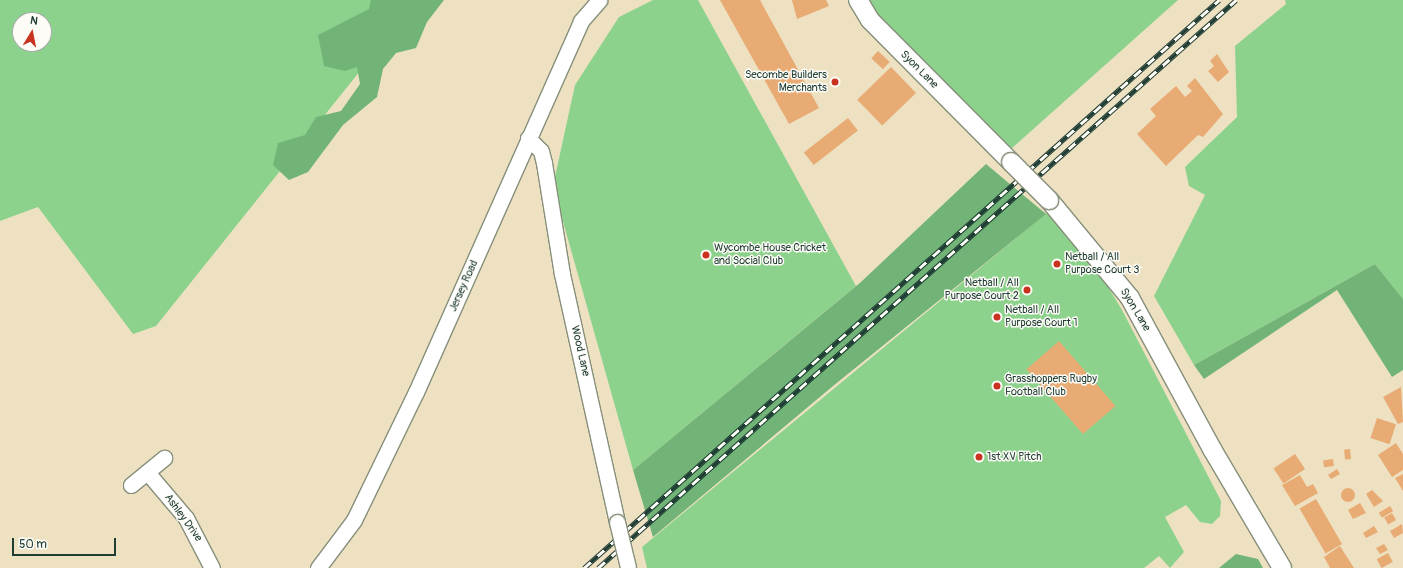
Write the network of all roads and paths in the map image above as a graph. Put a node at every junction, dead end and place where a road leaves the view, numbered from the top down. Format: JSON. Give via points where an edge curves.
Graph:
{"nodes":[{"id":1,"x":599,"y":0,"type":"edge"},
{"id":2,"x":858,"y":0,"type":"edge"},
{"id":3,"x":528,"y":138,"type":"junction"},
{"id":4,"x":164,"y":458,"type":"dead end"},
{"id":5,"x":147,"y":472,"type":"junction"},
{"id":6,"x":131,"y":485,"type":"dead end"},
{"id":7,"x":212,"y":568,"type":"edge"},
{"id":8,"x":318,"y":568,"type":"edge"},
{"id":9,"x":628,"y":568,"type":"edge"},
{"id":10,"x":1282,"y":568,"type":"edge"}],
"edges":[{"from":1,"to":3,"type":"street","name":"Jersey Road","via":[[581,21]]},
{"from":2,"to":10,"type":"main road","name":"Syon Lane","bridge":true,"via":[[870,20],[1049,200],[1130,298],[1212,449]]},
{"from":3,"to":8,"type":"street","name":"Jersey Road","via":[[416,392],[354,520]]},
{"from":3,"to":9,"type":"street","name":"Wood Lane","bridge":true,"via":[[541,151],[544,163],[562,274]]},
{"from":4,"to":5,"type":"street"},
{"from":5,"to":6,"type":"street"},
{"from":5,"to":7,"type":"street","name":"Ashley Drive","via":[[186,518]]}]}
